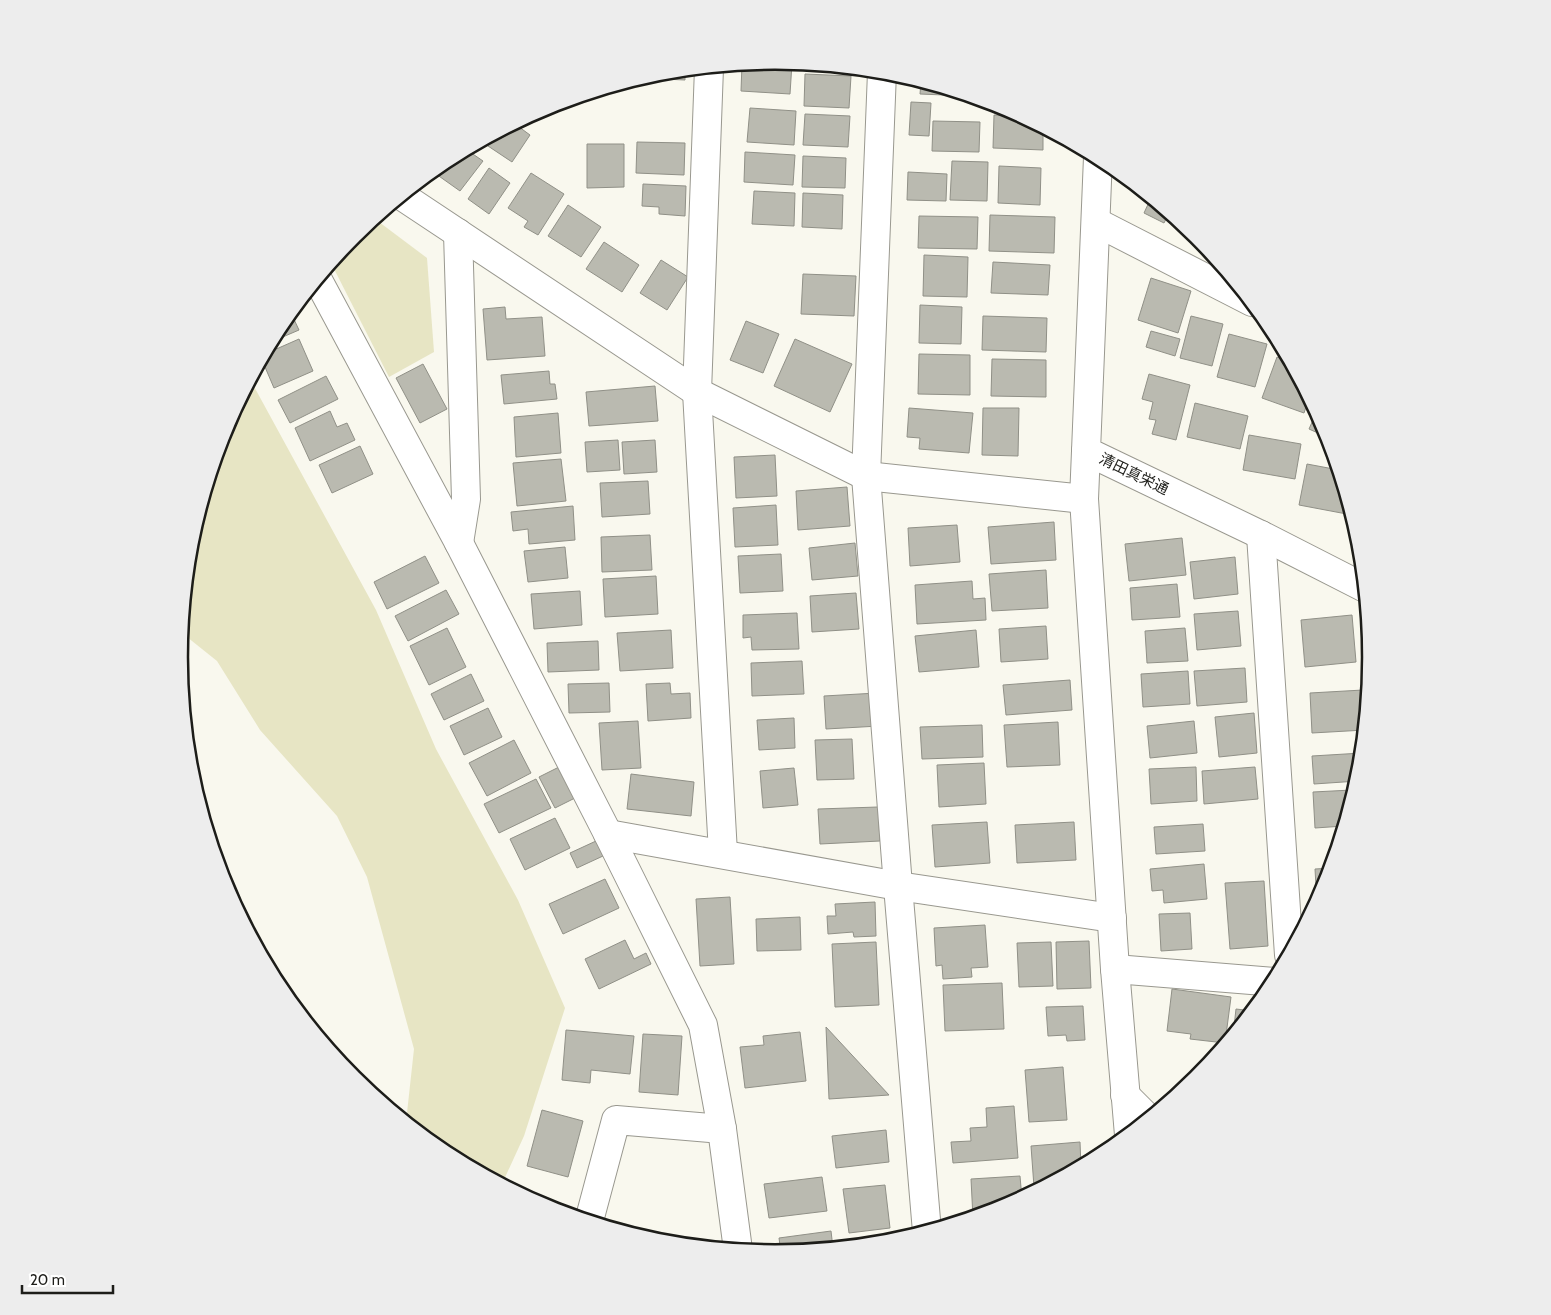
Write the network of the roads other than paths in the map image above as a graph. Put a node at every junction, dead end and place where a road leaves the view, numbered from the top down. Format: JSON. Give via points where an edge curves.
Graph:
{"nodes":[{"id":1,"x":709,"y":74,"type":"edge"},
{"id":2,"x":882,"y":80,"type":"edge"},
{"id":3,"x":1098,"y":166,"type":"edge"},
{"id":4,"x":408,"y":199,"type":"edge"},
{"id":5,"x":1096,"y":222,"type":"junction"},
{"id":6,"x":458,"y":234,"type":"junction"},
{"id":7,"x":321,"y":286,"type":"edge"},
{"id":8,"x":1237,"y":295,"type":"edge"},
{"id":9,"x":697,"y":392,"type":"junction"},
{"id":10,"x":1086,"y":450,"type":"junction"},
{"id":11,"x":866,"y":476,"type":"junction"},
{"id":12,"x":1084,"y":499,"type":"junction"},
{"id":13,"x":1261,"y":535,"type":"junction"},
{"id":14,"x":458,"y":543,"type":"junction"},
{"id":15,"x":1358,"y":585,"type":"edge"},
{"id":16,"x":608,"y":834,"type":"junction"},
{"id":17,"x":723,"y":853,"type":"junction"},
{"id":18,"x":898,"y":886,"type":"junction"},
{"id":19,"x":1112,"y":918,"type":"junction"},
{"id":20,"x":1288,"y":943,"type":"edge"},
{"id":21,"x":1115,"y":969,"type":"junction"},
{"id":22,"x":1266,"y":981,"type":"edge"},
{"id":23,"x":1126,"y":1096,"type":"junction"},
{"id":24,"x":1145,"y":1114,"type":"edge"},
{"id":25,"x":1128,"y":1127,"type":"edge"},
{"id":26,"x":722,"y":1129,"type":"junction"},
{"id":27,"x":591,"y":1215,"type":"edge"},
{"id":28,"x":926,"y":1225,"type":"edge"},
{"id":29,"x":737,"y":1244,"type":"edge"}],
"edges":[{"from":1,"to":9,"type":"street"},
{"from":2,"to":11,"type":"street"},
{"from":3,"to":5,"type":"street","name":"清田真栄通"},
{"from":4,"to":6,"type":"street"},
{"from":5,"to":8,"type":"street"},
{"from":5,"to":10,"type":"street","name":"清田真栄通"},
{"from":6,"to":9,"type":"street"},
{"from":6,"to":14,"type":"street","via":[[466,499]]},
{"from":7,"to":14,"type":"street"},
{"from":9,"to":11,"type":"street"},
{"from":9,"to":17,"type":"street"},
{"from":10,"to":12,"type":"street"},
{"from":10,"to":13,"type":"street","name":"清田真栄通"},
{"from":11,"to":12,"type":"street"},
{"from":11,"to":18,"type":"street"},
{"from":12,"to":19,"type":"street"},
{"from":13,"to":15,"type":"street","name":"清田真栄通"},
{"from":13,"to":20,"type":"street"},
{"from":14,"to":16,"type":"street"},
{"from":16,"to":17,"type":"street"},
{"from":16,"to":26,"type":"street","via":[[703,1025]]},
{"from":17,"to":18,"type":"street"},
{"from":18,"to":19,"type":"street"},
{"from":18,"to":28,"type":"street"},
{"from":19,"to":21,"type":"street"},
{"from":21,"to":22,"type":"street"},
{"from":21,"to":23,"type":"street"},
{"from":23,"to":24,"type":"street"},
{"from":23,"to":25,"type":"street"},
{"from":26,"to":27,"type":"street","via":[[616,1120]]},
{"from":26,"to":29,"type":"street"}]}
